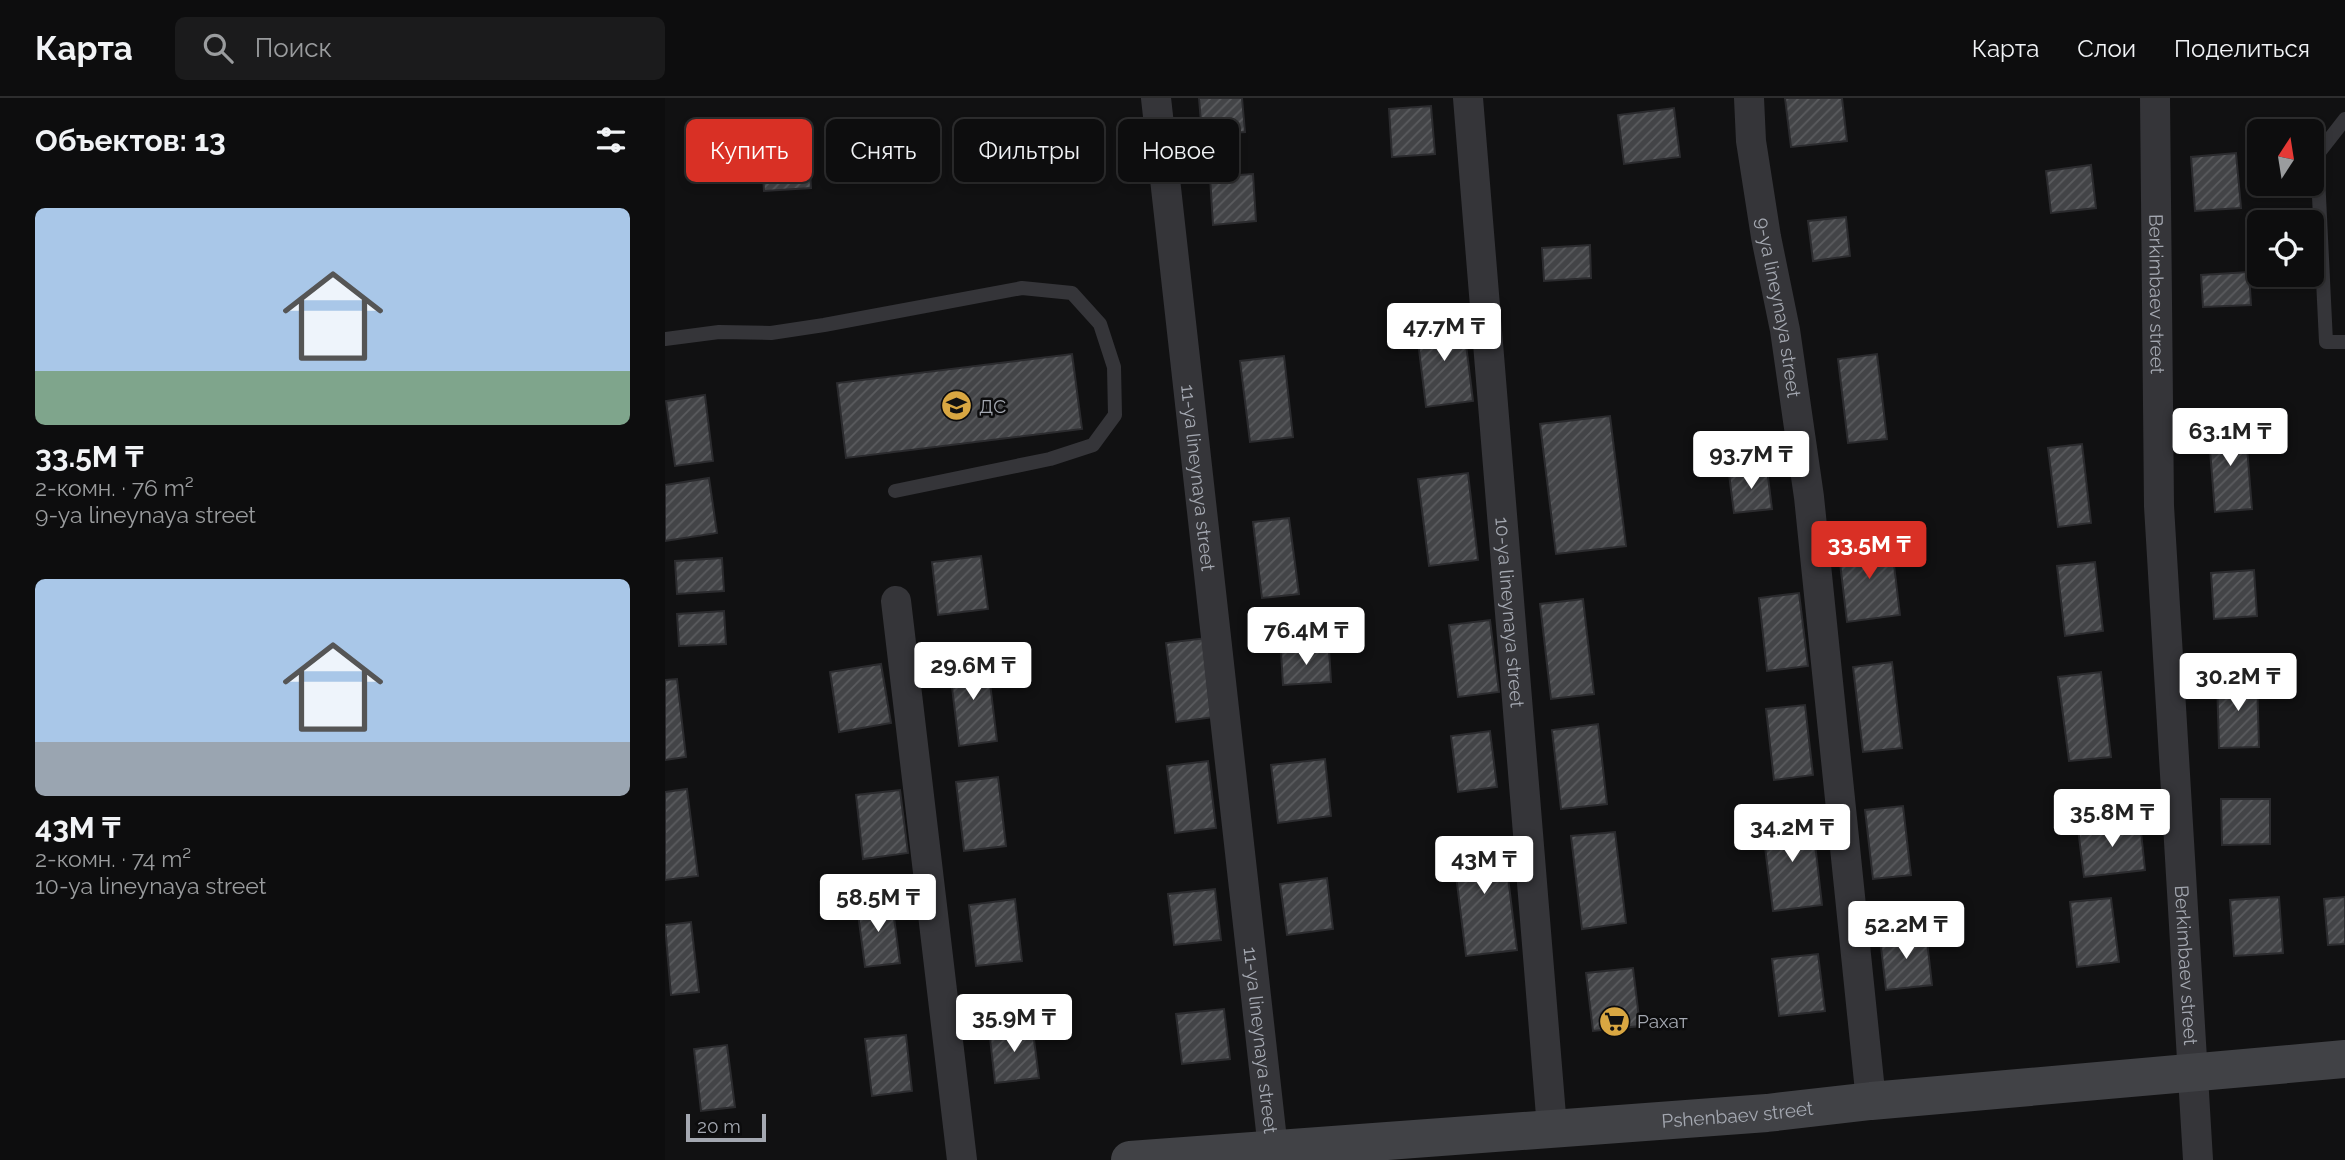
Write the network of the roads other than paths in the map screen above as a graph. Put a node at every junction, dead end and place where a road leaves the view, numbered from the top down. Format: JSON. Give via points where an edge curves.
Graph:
{"nodes":[{"id":1,"x":1156,"y":98,"type":"edge"},
{"id":2,"x":1468,"y":98,"type":"edge"},
{"id":3,"x":1749,"y":98,"type":"edge"},
{"id":4,"x":2155,"y":98,"type":"edge"},
{"id":5,"x":2345,"y":119,"type":"edge"},
{"id":6,"x":665,"y":338,"type":"edge"},
{"id":7,"x":2345,"y":342,"type":"edge"},
{"id":8,"x":895,"y":491,"type":"dead end"},
{"id":9,"x":896,"y":601,"type":"dead end"},
{"id":10,"x":2345,"y":1059,"type":"edge"},
{"id":11,"x":2192,"y":1073,"type":"junction"},
{"id":12,"x":1871,"y":1101,"type":"junction"},
{"id":13,"x":1552,"y":1128,"type":"junction"},
{"id":14,"x":1273,"y":1149,"type":"junction"},
{"id":15,"x":1426,"y":1149,"type":"edge"},
{"id":16,"x":962,"y":1160,"type":"edge"},
{"id":17,"x":1130,"y":1160,"type":"edge"},
{"id":18,"x":2198,"y":1160,"type":"edge"}],
"edges":[{"from":1,"to":14,"type":"street","name":"11-ya lineynaya street"},
{"from":2,"to":13,"type":"street","name":"10-ya lineynaya street"},
{"from":3,"to":12,"type":"street","name":"9-ya lineynaya street","via":[[1751,141],[1809,497]]},
{"from":4,"to":11,"type":"street","name":"Berkimbaev street","via":[[2159,506]]},
{"from":5,"to":7,"type":"lane","via":[[2317,155],[2326,342]]},
{"from":6,"to":8,"type":"lane","via":[[811,327],[1022,288],[1072,293],[1100,324],[1114,367],[1115,415],[1093,445],[1050,459]]},
{"from":9,"to":16,"type":"street"},
{"from":10,"to":11,"type":"street","name":"Pshenbaev street"},
{"from":11,"to":12,"type":"street","name":"Pshenbaev street"},
{"from":11,"to":18,"type":"street","name":"Berkimbaev street"},
{"from":12,"to":13,"type":"street","name":"Pshenbaev street"},
{"from":13,"to":15,"type":"street","name":"Pshenbaev street"},
{"from":14,"to":15,"type":"street","name":"Pshenbaev street"},
{"from":14,"to":17,"type":"street","name":"Pshenbaev street"}]}
